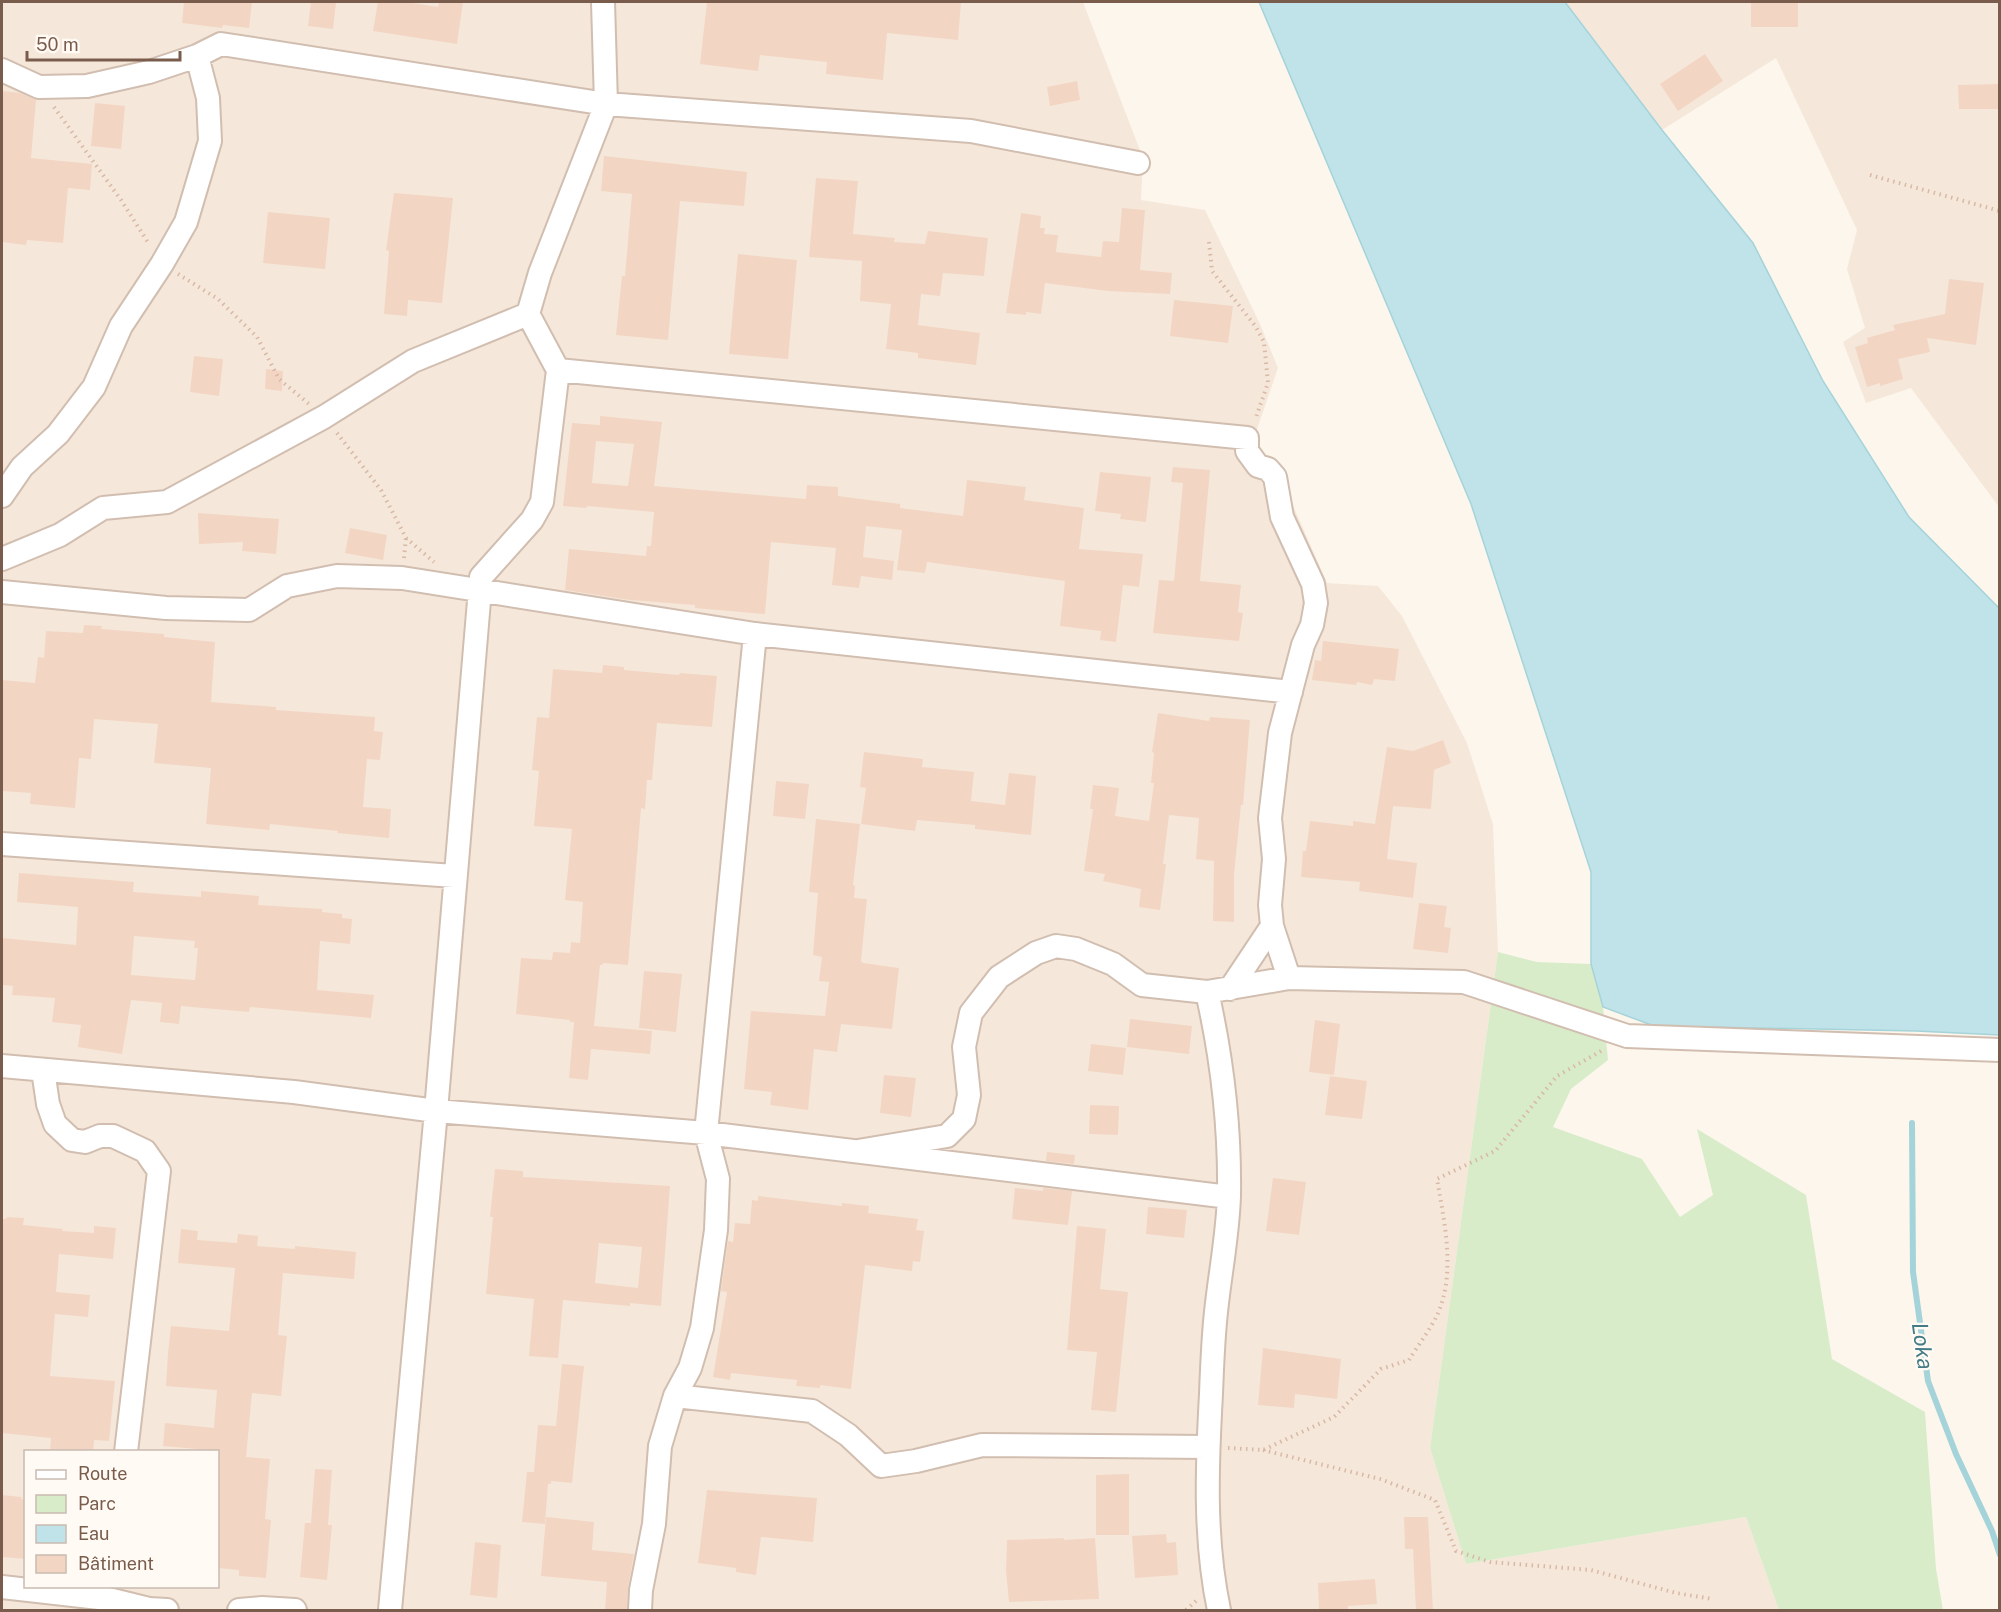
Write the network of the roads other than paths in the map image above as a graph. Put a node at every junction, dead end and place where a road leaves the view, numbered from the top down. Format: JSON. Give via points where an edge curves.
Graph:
{"nodes":[{"id":1,"x":603,"y":2,"type":"edge"},
{"id":2,"x":197,"y":56,"type":"junction"},
{"id":3,"x":2,"y":70,"type":"edge"},
{"id":4,"x":606,"y":104,"type":"junction"},
{"id":5,"x":1138,"y":163,"type":"dead end"},
{"id":6,"x":528,"y":314,"type":"junction"},
{"id":7,"x":558,"y":370,"type":"junction"},
{"id":8,"x":2,"y":496,"type":"edge"},
{"id":9,"x":2,"y":559,"type":"edge"},
{"id":10,"x":480,"y":591,"type":"junction"},
{"id":11,"x":2,"y":592,"type":"edge"},
{"id":12,"x":755,"y":634,"type":"junction"},
{"id":13,"x":1291,"y":692,"type":"junction"},
{"id":14,"x":2,"y":844,"type":"edge"},
{"id":15,"x":454,"y":876,"type":"junction"},
{"id":16,"x":1272,"y":926,"type":"junction"},
{"id":17,"x":1289,"y":978,"type":"junction"},
{"id":18,"x":1230,"y":989,"type":"junction"},
{"id":19,"x":1207,"y":992,"type":"junction"},
{"id":20,"x":2000,"y":1050,"type":"edge"},
{"id":21,"x":2,"y":1066,"type":"edge"},
{"id":22,"x":43,"y":1071,"type":"junction"},
{"id":23,"x":436,"y":1111,"type":"junction"},
{"id":24,"x":706,"y":1133,"type":"junction"},
{"id":25,"x":858,"y":1151,"type":"junction"},
{"id":26,"x":1229,"y":1197,"type":"junction"},
{"id":27,"x":675,"y":1396,"type":"junction"},
{"id":28,"x":1208,"y":1447,"type":"junction"},
{"id":29,"x":126,"y":1450,"type":"edge"},
{"id":30,"x":2,"y":1587,"type":"edge"},
{"id":31,"x":109,"y":1593,"type":"edge"},
{"id":32,"x":167,"y":1611,"type":"edge"},
{"id":33,"x":239,"y":1611,"type":"edge"},
{"id":34,"x":295,"y":1611,"type":"edge"},
{"id":35,"x":390,"y":1611,"type":"edge"},
{"id":36,"x":640,"y":1611,"type":"edge"},
{"id":37,"x":1219,"y":1611,"type":"edge"}],
"edges":[{"from":1,"to":4,"type":"street"},
{"from":2,"to":3,"type":"street","via":[[87,86],[39,87]]},
{"from":2,"to":4,"type":"street","via":[[221,44]]},
{"from":2,"to":8,"type":"street","via":[[208,98],[210,141],[186,222],[121,326],[94,387],[58,434],[22,467]]},
{"from":4,"to":5,"type":"street","via":[[971,131]]},
{"from":4,"to":6,"type":"street","via":[[540,273]]},
{"from":6,"to":7,"type":"street"},
{"from":6,"to":9,"type":"street","via":[[413,361],[324,417],[167,502],[103,508],[60,535]]},
{"from":7,"to":10,"type":"street","via":[[542,502],[532,520],[481,577]]},
{"from":7,"to":13,"type":"street","via":[[1247,438],[1247,451],[1258,466],[1275,477],[1282,517],[1315,593],[1312,625]]},
{"from":10,"to":11,"type":"street","via":[[402,578],[337,576],[287,586],[249,610],[166,608]]},
{"from":10,"to":12,"type":"street"},
{"from":10,"to":15,"type":"street"},
{"from":12,"to":13,"type":"street"},
{"from":12,"to":24,"type":"street"},
{"from":13,"to":16,"type":"street","via":[[1280,733],[1270,818],[1274,859]]},
{"from":14,"to":15,"type":"street"},
{"from":15,"to":23,"type":"street"},
{"from":16,"to":17,"type":"street"},
{"from":16,"to":18,"type":"street"},
{"from":17,"to":18,"type":"street"},
{"from":17,"to":20,"type":"street","via":[[1464,982],[1627,1036]]},
{"from":18,"to":19,"type":"street"},
{"from":19,"to":25,"type":"street","via":[[1142,985],[1113,964],[1076,949],[1056,946],[1036,953],[999,977],[970,1013],[964,1047],[969,1095],[964,1119],[947,1136]]},
{"from":19,"to":26,"type":"street","via":[[1228,1135]]},
{"from":21,"to":22,"type":"street"},
{"from":22,"to":23,"type":"street","via":[[294,1092]]},
{"from":22,"to":29,"type":"street","via":[[55,1124],[72,1140],[85,1142],[113,1136],[145,1151],[159,1171]]},
{"from":23,"to":24,"type":"street"},
{"from":23,"to":35,"type":"street"},
{"from":24,"to":25,"type":"street"},
{"from":24,"to":27,"type":"street","via":[[718,1179],[716,1230],[702,1328],[690,1368]]},
{"from":25,"to":26,"type":"street"},
{"from":26,"to":28,"type":"street","via":[[1215,1314]]},
{"from":27,"to":28,"type":"street","via":[[812,1411],[848,1435],[881,1466],[982,1445]]},
{"from":27,"to":36,"type":"street","via":[[660,1446],[654,1524]]},
{"from":28,"to":37,"type":"street","via":[[1208,1534]]},
{"from":30,"to":31,"type":"street"},
{"from":31,"to":32,"type":"street","via":[[149,1609]]},
{"from":33,"to":34,"type":"street"}]}
